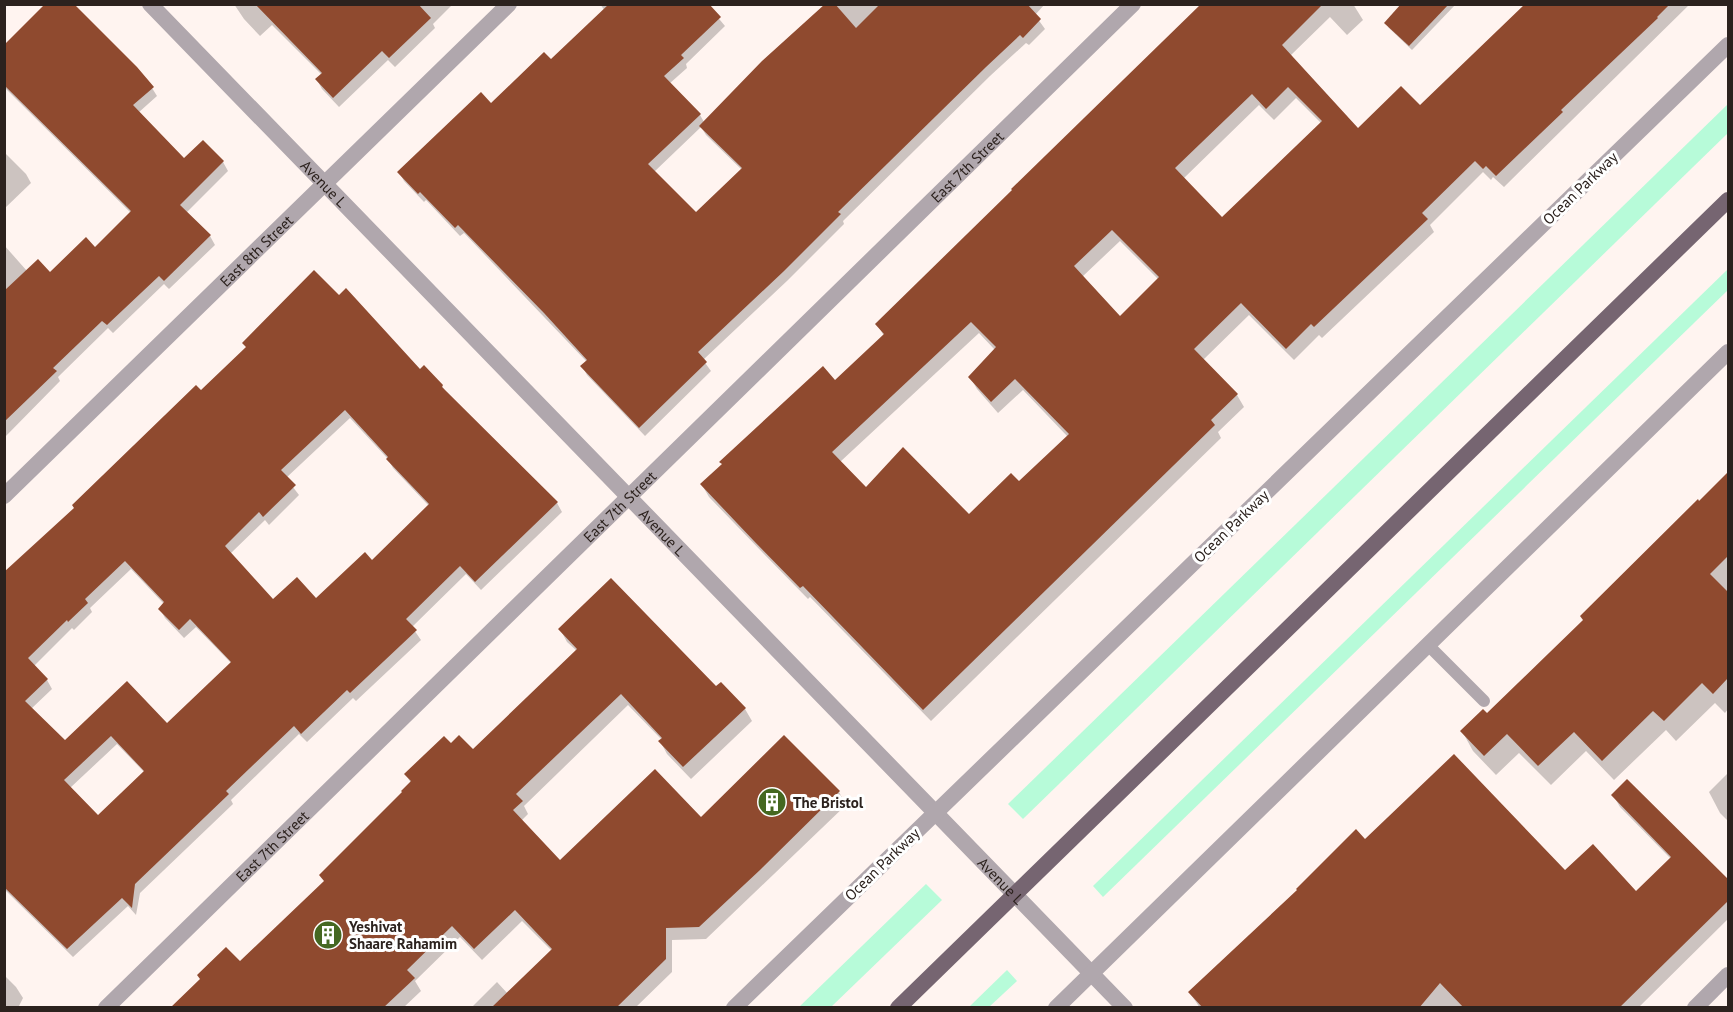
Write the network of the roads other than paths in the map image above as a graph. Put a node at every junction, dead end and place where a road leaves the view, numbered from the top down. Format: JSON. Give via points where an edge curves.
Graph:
{"nodes":[{"id":1,"x":150,"y":4,"type":"edge"},
{"id":2,"x":509,"y":4,"type":"edge"},
{"id":3,"x":1133,"y":4,"type":"edge"},
{"id":4,"x":1728,"y":45,"type":"edge"},
{"id":5,"x":325,"y":184,"type":"junction"},
{"id":6,"x":1728,"y":200,"type":"edge"},
{"id":7,"x":1728,"y":352,"type":"edge"},
{"id":8,"x":4,"y":496,"type":"edge"},
{"id":9,"x":628,"y":496,"type":"junction"},
{"id":10,"x":1428,"y":645,"type":"junction"},
{"id":11,"x":1484,"y":701,"type":"dead end"},
{"id":12,"x":935,"y":812,"type":"junction"},
{"id":13,"x":1015,"y":894,"type":"junction"},
{"id":14,"x":1092,"y":973,"type":"junction"},
{"id":15,"x":1728,"y":975,"type":"edge"},
{"id":16,"x":106,"y":1008,"type":"edge"},
{"id":17,"x":734,"y":1008,"type":"edge"},
{"id":18,"x":898,"y":1008,"type":"edge"},
{"id":19,"x":1056,"y":1008,"type":"edge"},
{"id":20,"x":1125,"y":1008,"type":"edge"},
{"id":21,"x":1695,"y":1008,"type":"edge"}],
"edges":[{"from":1,"to":5,"type":"street","name":"Avenue L"},
{"from":2,"to":5,"type":"street","name":"East 8th Street"},
{"from":3,"to":9,"type":"street","name":"East 7th Street"},
{"from":4,"to":12,"type":"street","name":"Ocean Parkway"},
{"from":5,"to":8,"type":"street","name":"East 8th Street"},
{"from":5,"to":9,"type":"street","name":"Avenue L"},
{"from":6,"to":13,"type":"main road"},
{"from":7,"to":10,"type":"street"},
{"from":9,"to":12,"type":"street","name":"Avenue L"},
{"from":9,"to":16,"type":"street","name":"East 7th Street"},
{"from":10,"to":11,"type":"lane"},
{"from":10,"to":14,"type":"street"},
{"from":12,"to":13,"type":"street","name":"Avenue L"},
{"from":12,"to":17,"type":"street","name":"Ocean Parkway"},
{"from":13,"to":14,"type":"street","name":"Avenue L"},
{"from":13,"to":18,"type":"main road"},
{"from":14,"to":19,"type":"street"},
{"from":14,"to":20,"type":"street","name":"Avenue L"},
{"from":15,"to":21,"type":"street"}]}
